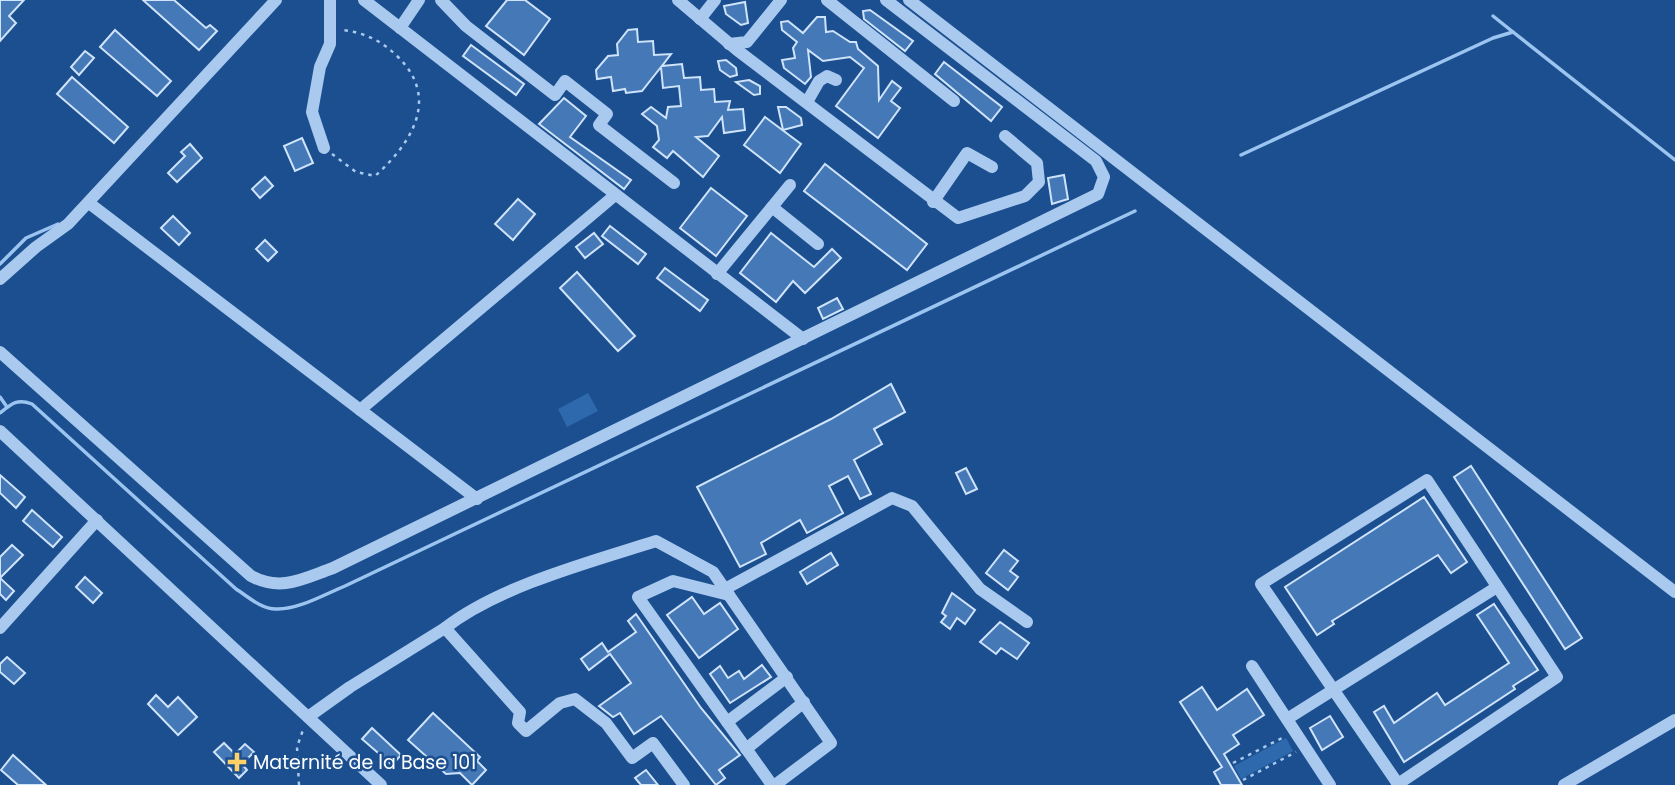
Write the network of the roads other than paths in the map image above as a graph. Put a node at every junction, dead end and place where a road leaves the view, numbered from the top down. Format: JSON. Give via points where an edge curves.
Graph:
{"nodes":[{"id":1,"x":276,"y":0,"type":"edge"},
{"id":2,"x":330,"y":0,"type":"edge"},
{"id":3,"x":364,"y":0,"type":"edge"},
{"id":4,"x":419,"y":0,"type":"edge"},
{"id":5,"x":441,"y":0,"type":"edge"},
{"id":6,"x":678,"y":0,"type":"edge"},
{"id":7,"x":715,"y":0,"type":"edge"},
{"id":8,"x":781,"y":0,"type":"edge"},
{"id":9,"x":827,"y":0,"type":"edge"},
{"id":10,"x":886,"y":0,"type":"edge"},
{"id":11,"x":909,"y":0,"type":"edge"},
{"id":12,"x":700,"y":19,"type":"junction"},
{"id":13,"x":400,"y":28,"type":"junction"},
{"id":14,"x":729,"y":44,"type":"junction"},
{"id":15,"x":836,"y":80,"type":"dead end"},
{"id":16,"x":954,"y":100,"type":"dead end"},
{"id":17,"x":807,"y":102,"type":"junction"},
{"id":18,"x":1005,"y":136,"type":"dead end"},
{"id":19,"x":324,"y":148,"type":"road end"},
{"id":20,"x":992,"y":167,"type":"dead end"},
{"id":21,"x":674,"y":183,"type":"dead end"},
{"id":22,"x":790,"y":184,"type":"dead end"},
{"id":23,"x":614,"y":196,"type":"junction"},
{"id":24,"x":933,"y":202,"type":"junction"},
{"id":25,"x":89,"y":203,"type":"junction"},
{"id":26,"x":772,"y":207,"type":"junction"},
{"id":27,"x":818,"y":244,"type":"dead end"},
{"id":28,"x":717,"y":274,"type":"junction"},
{"id":29,"x":0,"y":279,"type":"edge"},
{"id":30,"x":803,"y":339,"type":"junction"},
{"id":31,"x":0,"y":352,"type":"edge"},
{"id":32,"x":360,"y":410,"type":"junction"},
{"id":33,"x":0,"y":431,"type":"edge"},
{"id":34,"x":477,"y":499,"type":"junction"},
{"id":35,"x":97,"y":520,"type":"junction"},
{"id":36,"x":1497,"y":586,"type":"junction"},
{"id":37,"x":727,"y":592,"type":"junction"},
{"id":38,"x":1675,"y":592,"type":"edge"},
{"id":39,"x":1027,"y":622,"type":"dead end"},
{"id":40,"x":1,"y":625,"type":"edge"},
{"id":41,"x":445,"y":628,"type":"junction"},
{"id":42,"x":1252,"y":666,"type":"dead end"},
{"id":43,"x":787,"y":677,"type":"junction"},
{"id":44,"x":1333,"y":690,"type":"junction"},
{"id":45,"x":804,"y":702,"type":"junction"},
{"id":46,"x":308,"y":717,"type":"junction"},
{"id":47,"x":1287,"y":719,"type":"junction"},
{"id":48,"x":1675,"y":720,"type":"edge"},
{"id":49,"x":727,"y":722,"type":"junction"},
{"id":50,"x":746,"y":749,"type":"junction"},
{"id":51,"x":1568,"y":784,"type":"edge"},
{"id":52,"x":381,"y":785,"type":"edge"},
{"id":53,"x":684,"y":785,"type":"edge"},
{"id":54,"x":773,"y":785,"type":"edge"},
{"id":55,"x":1330,"y":785,"type":"edge"},
{"id":56,"x":1397,"y":785,"type":"edge"}],
"edges":[{"from":1,"to":25,"type":"street"},
{"from":2,"to":19,"type":"street","via":[[330,44],[320,67],[312,112]]},
{"from":3,"to":13,"type":"street"},
{"from":4,"to":13,"type":"street"},
{"from":5,"to":21,"type":"street","via":[[466,26],[555,95],[565,81],[607,114],[599,125]]},
{"from":6,"to":12,"type":"street"},
{"from":7,"to":12,"type":"street"},
{"from":8,"to":14,"type":"street","via":[[747,42]]},
{"from":9,"to":16,"type":"street"},
{"from":10,"to":30,"type":"street","via":[[1096,161],[1104,177],[1103,188],[1089,200]]},
{"from":11,"to":38,"type":"street"},
{"from":12,"to":14,"type":"street"},
{"from":13,"to":23,"type":"street"},
{"from":14,"to":17,"type":"street"},
{"from":15,"to":17,"type":"street","via":[[827,76],[820,81]]},
{"from":17,"to":24,"type":"street"},
{"from":18,"to":24,"type":"street","via":[[1037,163],[1039,182],[1025,196],[958,218]]},
{"from":20,"to":24,"type":"street","via":[[967,153]]},
{"from":22,"to":26,"type":"street"},
{"from":23,"to":28,"type":"street"},
{"from":23,"to":32,"type":"street"},
{"from":25,"to":29,"type":"street"},
{"from":25,"to":32,"type":"street"},
{"from":26,"to":27,"type":"street"},
{"from":26,"to":28,"type":"street"},
{"from":28,"to":30,"type":"street"},
{"from":30,"to":34,"type":"street"},
{"from":31,"to":34,"type":"street","via":[[251,576],[267,584],[281,585],[333,568]]},
{"from":32,"to":34,"type":"street"},
{"from":33,"to":35,"type":"street"},
{"from":35,"to":40,"type":"street"},
{"from":35,"to":46,"type":"street"},
{"from":36,"to":44,"type":"street"},
{"from":36,"to":44,"type":"street","via":[[1427,480],[1261,584]]},
{"from":36,"to":56,"type":"street","via":[[1557,677]]},
{"from":37,"to":39,"type":"street","via":[[892,498],[912,506],[980,589]]},
{"from":37,"to":41,"type":"street","via":[[713,572],[656,541],[469,609]]},
{"from":37,"to":43,"type":"street"},
{"from":37,"to":49,"type":"street","via":[[673,581],[638,597]]},
{"from":41,"to":46,"type":"street"},
{"from":41,"to":53,"type":"street","via":[[520,712],[518,723],[526,731],[560,703],[575,699],[606,723],[632,758],[653,743]]},
{"from":42,"to":47,"type":"street"},
{"from":43,"to":45,"type":"street"},
{"from":43,"to":49,"type":"street"},
{"from":44,"to":47,"type":"street"},
{"from":44,"to":56,"type":"street"},
{"from":45,"to":50,"type":"street"},
{"from":45,"to":54,"type":"street","via":[[831,743]]},
{"from":46,"to":52,"type":"street"},
{"from":47,"to":55,"type":"street"},
{"from":48,"to":51,"type":"street"},
{"from":49,"to":50,"type":"street"},
{"from":50,"to":54,"type":"street"}]}
